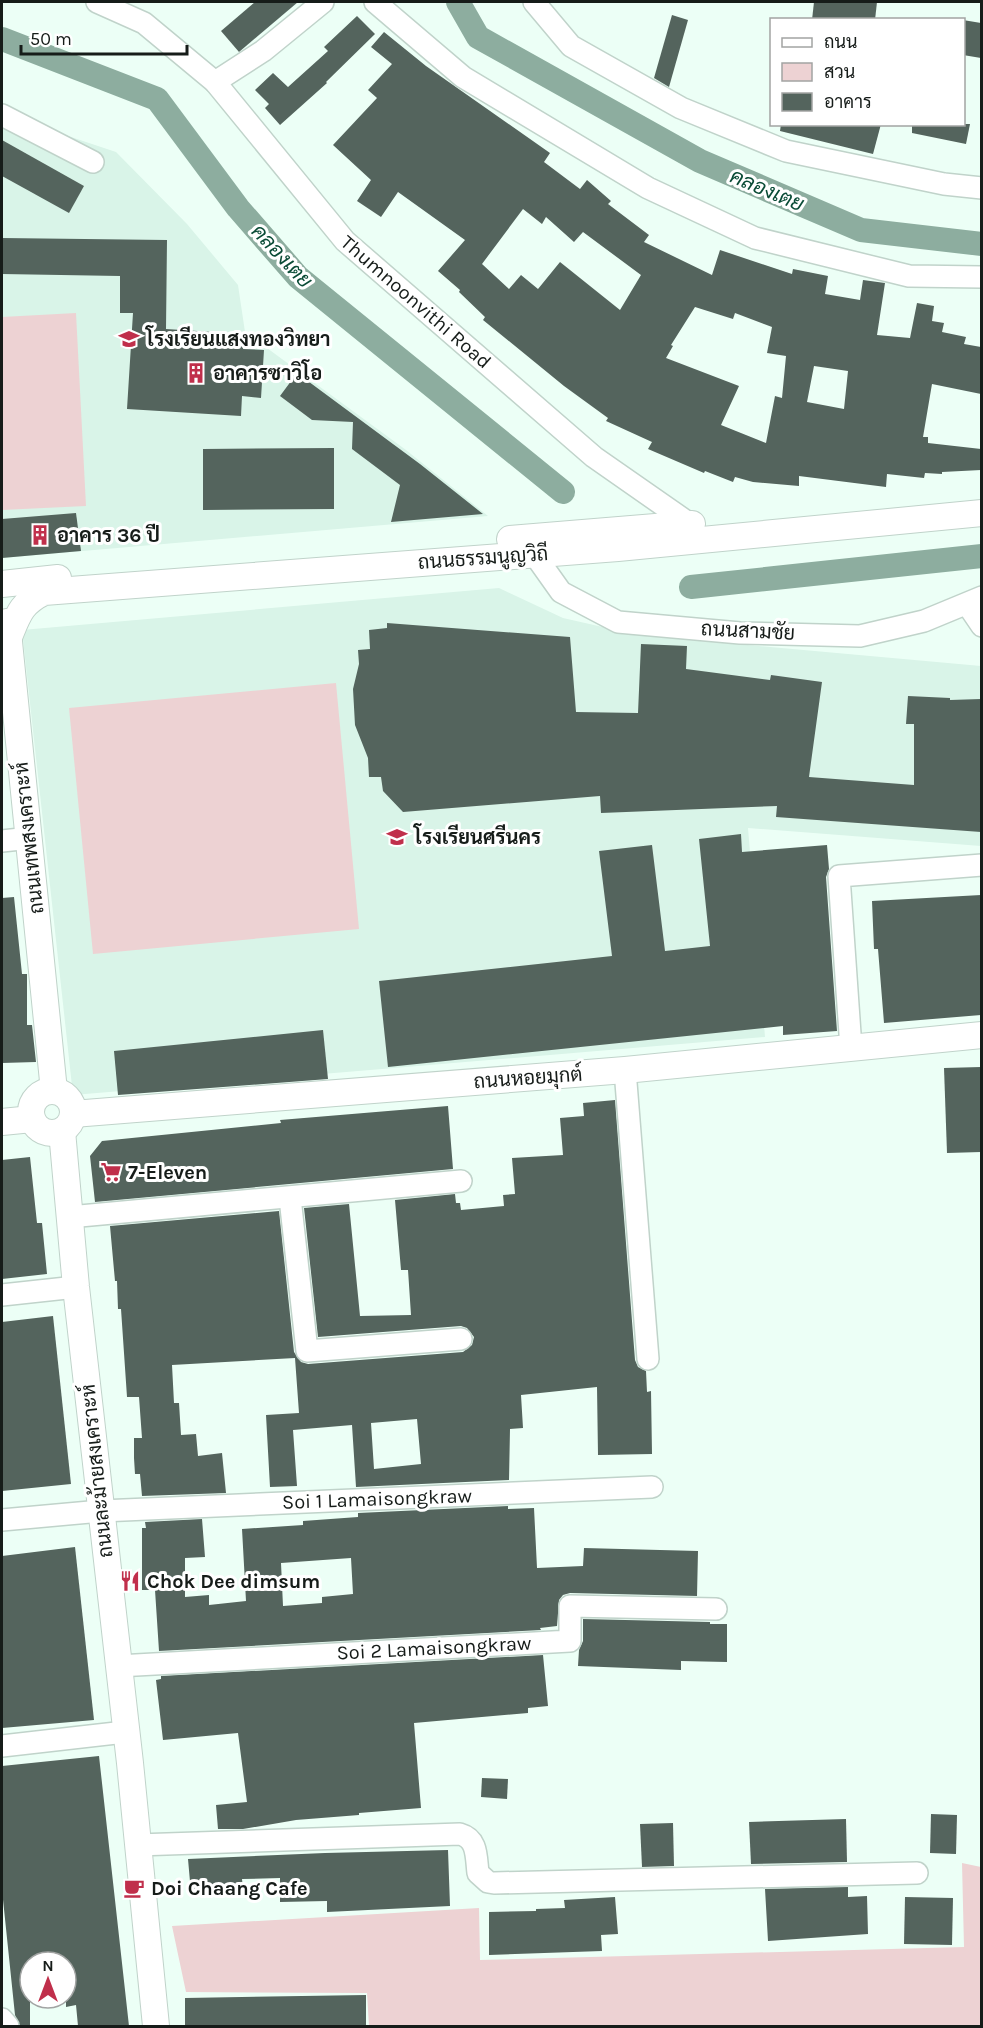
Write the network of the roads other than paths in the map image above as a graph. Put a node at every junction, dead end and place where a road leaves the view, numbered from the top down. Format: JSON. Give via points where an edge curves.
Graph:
{"nodes":[{"id":1,"x":97,"y":2,"type":"edge"},
{"id":2,"x":323,"y":2,"type":"edge"},
{"id":3,"x":375,"y":2,"type":"edge"},
{"id":4,"x":534,"y":2,"type":"edge"},
{"id":5,"x":215,"y":82,"type":"junction"},
{"id":6,"x":2,"y":115,"type":"edge"},
{"id":7,"x":93,"y":162,"type":"dead end"},
{"id":8,"x":981,"y":188,"type":"edge"},
{"id":9,"x":981,"y":277,"type":"edge"},
{"id":10,"x":981,"y":496,"type":"edge"},
{"id":11,"x":981,"y":513,"type":"edge"},
{"id":12,"x":692,"y":533,"type":"junction"},
{"id":13,"x":534,"y":554,"type":"junction"},
{"id":14,"x":2,"y":585,"type":"edge"},
{"id":15,"x":974,"y":601,"type":"edge"},
{"id":16,"x":981,"y":626,"type":"edge"},
{"id":17,"x":9,"y":637,"type":"junction"},
{"id":18,"x":30,"y":838,"type":"junction"},
{"id":19,"x":2,"y":841,"type":"edge"},
{"id":20,"x":981,"y":865,"type":"edge"},
{"id":21,"x":981,"y":1035,"type":"edge"},
{"id":22,"x":851,"y":1047,"type":"junction"},
{"id":23,"x":625,"y":1070,"type":"junction"},
{"id":24,"x":54,"y":1090,"type":"junction"},
{"id":25,"x":32,"y":1119,"type":"junction"},
{"id":26,"x":2,"y":1122,"type":"edge"},
{"id":27,"x":67,"y":1122,"type":"junction"},
{"id":28,"x":461,"y":1181,"type":"dead end"},
{"id":29,"x":290,"y":1198,"type":"junction"},
{"id":30,"x":69,"y":1217,"type":"junction"},
{"id":31,"x":76,"y":1287,"type":"junction"},
{"id":32,"x":2,"y":1295,"type":"edge"},
{"id":33,"x":462,"y":1339,"type":"dead end"},
{"id":34,"x":648,"y":1359,"type":"dead end"},
{"id":35,"x":652,"y":1487,"type":"dead end"},
{"id":36,"x":101,"y":1511,"type":"junction"},
{"id":37,"x":2,"y":1520,"type":"edge"},
{"id":38,"x":716,"y":1609,"type":"dead end"},
{"id":39,"x":118,"y":1666,"type":"junction"},
{"id":40,"x":125,"y":1732,"type":"junction"},
{"id":41,"x":2,"y":1746,"type":"edge"},
{"id":42,"x":137,"y":1845,"type":"junction"},
{"id":43,"x":917,"y":1873,"type":"dead end"},
{"id":44,"x":2,"y":2019,"type":"edge"},
{"id":45,"x":8,"y":2026,"type":"edge"},
{"id":46,"x":156,"y":2026,"type":"edge"}],
"edges":[{"from":1,"to":5,"type":"street","name":"Thumnoonvithi Road","via":[[144,23]]},
{"from":2,"to":5,"type":"street","via":[[263,51]]},
{"from":3,"to":9,"type":"street","via":[[463,77],[648,188],[755,238],[909,276]]},
{"from":4,"to":8,"type":"street","via":[[571,46],[681,108],[786,151]]},
{"from":5,"to":12,"type":"street","name":"Thumnoonvithi Road","via":[[345,241],[594,457]]},
{"from":6,"to":7,"type":"street"},
{"from":10,"to":12,"type":"street","name":"ถนนธรรมนูญวิถี"},
{"from":11,"to":12,"type":"street","name":"ถนนธรรมนูญวิถี"},
{"from":12,"to":13,"type":"street","name":"ถนนธรรมนูญวิถี"},
{"from":12,"to":14,"type":"street","name":"ถนนธรรมนูญวิถี"},
{"from":13,"to":15,"type":"street","name":"ถนนสามชัย","via":[[561,592],[618,622],[740,633],[860,636],[924,621]]},
{"from":13,"to":17,"type":"street","name":"ถนนธรรมนูญวิถี","via":[[44,592],[25,604]]},
{"from":14,"to":17,"type":"street","name":"ถนนเทพสงเคราะห์"},
{"from":15,"to":16,"type":"street"},
{"from":17,"to":18,"type":"street","name":"ถนนเทพสงเคราะห์"},
{"from":18,"to":19,"type":"street"},
{"from":18,"to":24,"type":"street","name":"ถนนเทพสงเคราะห์"},
{"from":20,"to":22,"type":"street","via":[[839,876]]},
{"from":21,"to":22,"type":"street","name":"ถนนหอยมุกต์"},
{"from":22,"to":23,"type":"street","name":"ถนนหอยมุกต์"},
{"from":23,"to":27,"type":"street","name":"ถนนหอยมุกต์"},
{"from":23,"to":34,"type":"street"},
{"from":24,"to":25,"type":"street","via":[[35,1099]]},
{"from":24,"to":27,"type":"street","via":[[66,1096],[73,1108]]},
{"from":25,"to":26,"type":"street"},
{"from":25,"to":27,"type":"street","via":[[48,1132]]},
{"from":27,"to":30,"type":"street","name":"ถนนละม้ายสงเคราะห์"},
{"from":28,"to":29,"type":"street"},
{"from":29,"to":30,"type":"street"},
{"from":29,"to":33,"type":"street","via":[[307,1351]]},
{"from":30,"to":31,"type":"street","name":"ถนนละม้ายสงเคราะห์"},
{"from":31,"to":32,"type":"street"},
{"from":31,"to":36,"type":"street","name":"ถนนละม้ายสงเคราะห์"},
{"from":35,"to":36,"type":"street","name":"Soi 1 Lamaisongkraw"},
{"from":36,"to":37,"type":"street","name":"Soi 1 Lamaisongkraw"},
{"from":36,"to":39,"type":"street","name":"ถนนละม้ายสงเคราะห์"},
{"from":38,"to":39,"type":"street","name":"Soi 2 Lamaisongkraw","via":[[570,1606],[570,1641]]},
{"from":39,"to":40,"type":"street","name":"ถนนละม้ายสงเคราะห์"},
{"from":40,"to":41,"type":"street"},
{"from":40,"to":42,"type":"street","name":"ถนนละม้ายสงเคราะห์"},
{"from":42,"to":43,"type":"street","via":[[460,1834],[475,1845],[478,1873],[494,1883]]},
{"from":42,"to":46,"type":"street","name":"ถนนละม้ายสงเคราะห์"},
{"from":44,"to":45,"type":"street"}]}
